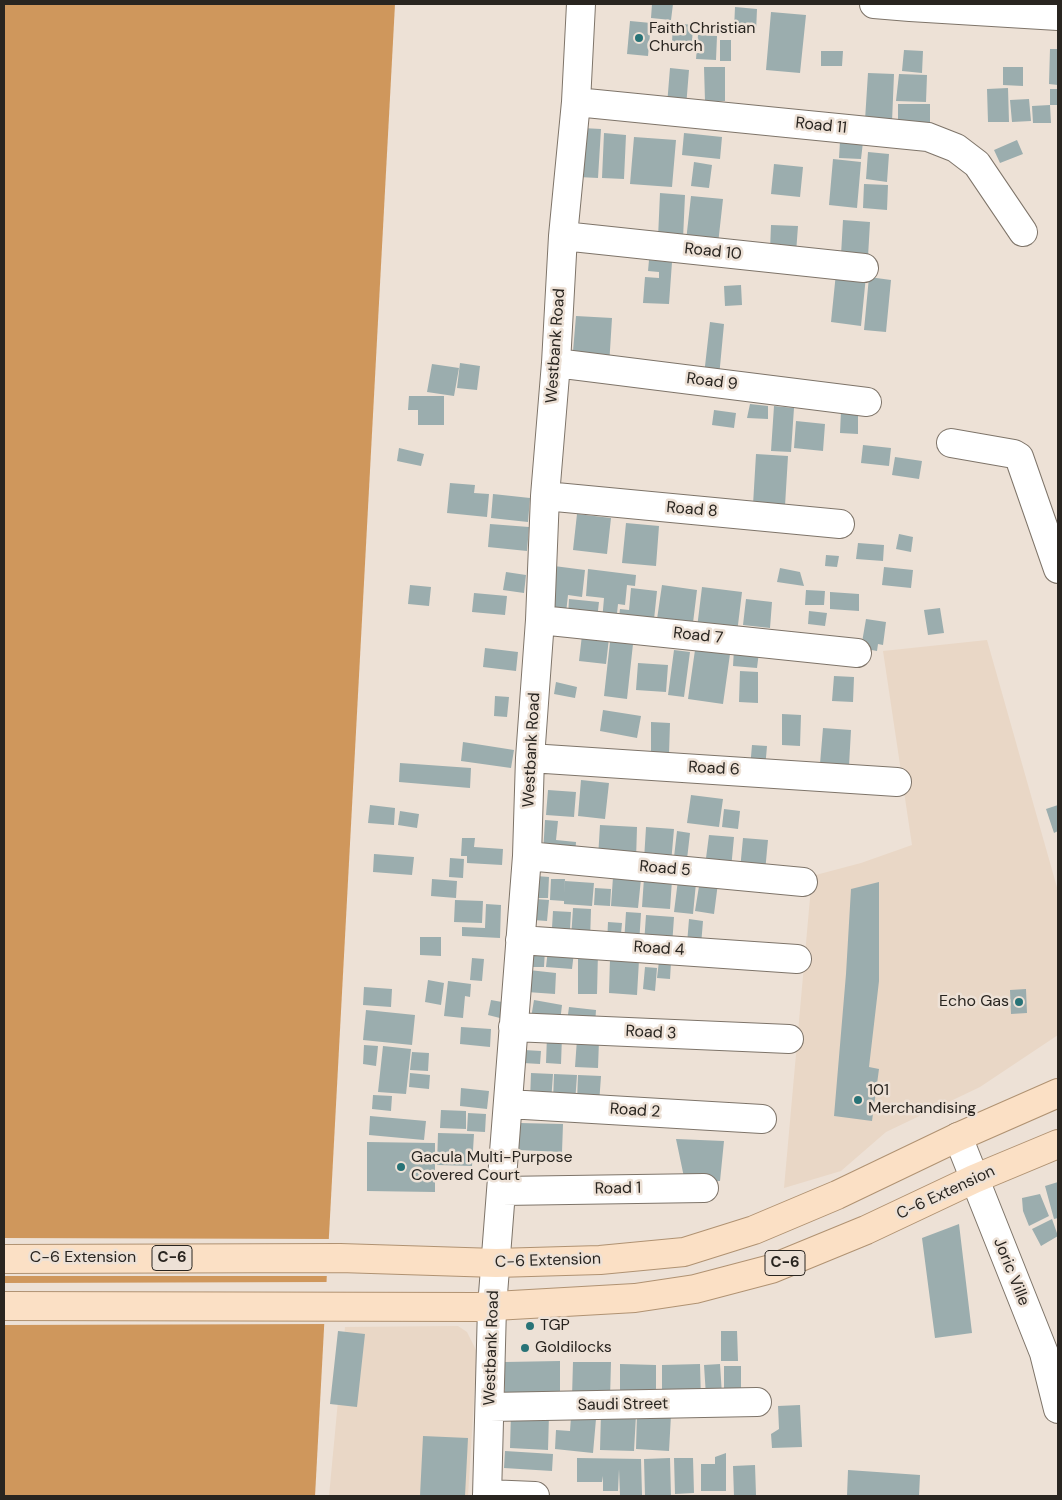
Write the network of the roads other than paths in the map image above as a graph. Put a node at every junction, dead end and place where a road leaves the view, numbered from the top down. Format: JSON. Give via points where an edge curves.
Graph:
{"nodes":[{"id":1,"x":581,"y":4,"type":"edge"},
{"id":2,"x":874,"y":4,"type":"edge"},
{"id":3,"x":1058,"y":16,"type":"edge"},
{"id":4,"x":576,"y":102,"type":"junction"},
{"id":5,"x":1023,"y":232,"type":"dead end"},
{"id":6,"x":563,"y":236,"type":"junction"},
{"id":7,"x":864,"y":268,"type":"dead end"},
{"id":8,"x":556,"y":363,"type":"junction"},
{"id":9,"x":867,"y":402,"type":"dead end"},
{"id":10,"x":951,"y":443,"type":"dead end"},
{"id":11,"x":545,"y":496,"type":"junction"},
{"id":12,"x":840,"y":524,"type":"dead end"},
{"id":13,"x":1058,"y":569,"type":"edge"},
{"id":14,"x":540,"y":620,"type":"junction"},
{"id":15,"x":857,"y":653,"type":"dead end"},
{"id":16,"x":530,"y":758,"type":"junction"},
{"id":17,"x":897,"y":782,"type":"dead end"},
{"id":18,"x":527,"y":856,"type":"junction"},
{"id":19,"x":803,"y":882,"type":"dead end"},
{"id":20,"x":520,"y":940,"type":"junction"},
{"id":21,"x":797,"y":959,"type":"dead end"},
{"id":22,"x":513,"y":1026,"type":"junction"},
{"id":23,"x":789,"y":1039,"type":"dead end"},
{"id":24,"x":1058,"y":1093,"type":"edge"},
{"id":25,"x":508,"y":1104,"type":"junction"},
{"id":26,"x":762,"y":1119,"type":"dead end"},
{"id":27,"x":958,"y":1137,"type":"junction"},
{"id":28,"x":1058,"y":1144,"type":"edge"},
{"id":29,"x":974,"y":1179,"type":"junction"},
{"id":30,"x":704,"y":1188,"type":"dead end"},
{"id":31,"x":502,"y":1191,"type":"junction"},
{"id":32,"x":4,"y":1259,"type":"edge"},
{"id":33,"x":496,"y":1263,"type":"junction"},
{"id":34,"x":4,"y":1306,"type":"edge"},
{"id":35,"x":492,"y":1307,"type":"junction"},
{"id":36,"x":1051,"y":1352,"type":"edge"},
{"id":37,"x":756,"y":1402,"type":"dead end"},
{"id":38,"x":490,"y":1407,"type":"junction"},
{"id":39,"x":1058,"y":1409,"type":"edge"},
{"id":40,"x":487,"y":1495,"type":"edge"},
{"id":41,"x":535,"y":1496,"type":"edge"}],
"edges":[{"from":1,"to":4,"type":"street","name":"Westbank Road"},
{"from":2,"to":3,"type":"street"},
{"from":4,"to":5,"type":"street","name":"Road 11","via":[[928,137],[956,148],[977,164]]},
{"from":4,"to":6,"type":"street","name":"Westbank Road"},
{"from":6,"to":7,"type":"street","name":"Road 10"},
{"from":6,"to":8,"type":"street","name":"Westbank Road"},
{"from":8,"to":9,"type":"street","name":"Road 9"},
{"from":8,"to":11,"type":"street","name":"Westbank Road"},
{"from":10,"to":13,"type":"street","via":[[1019,457]]},
{"from":11,"to":12,"type":"street","name":"Road 8"},
{"from":11,"to":14,"type":"street","name":"Westbank Road"},
{"from":14,"to":15,"type":"street","name":"Road 7"},
{"from":14,"to":16,"type":"street","name":"Westbank Road"},
{"from":16,"to":17,"type":"street","name":"Road 6"},
{"from":16,"to":18,"type":"street","name":"Westbank Road"},
{"from":18,"to":19,"type":"street","name":"Road 5"},
{"from":18,"to":20,"type":"street","name":"Westbank Road"},
{"from":20,"to":21,"type":"street","name":"Road 4"},
{"from":20,"to":22,"type":"street","name":"Westbank Road"},
{"from":22,"to":23,"type":"street","name":"Road 3"},
{"from":22,"to":25,"type":"street","name":"Westbank Road"},
{"from":24,"to":27,"type":"main road","name":"C-6 Extension","number":"C-6"},
{"from":25,"to":26,"type":"street","name":"Road 2"},
{"from":25,"to":31,"type":"street","name":"Westbank Road"},
{"from":27,"to":29,"type":"street","name":"Joric Ville"},
{"from":27,"to":33,"type":"main road","name":"C-6 Extension","number":"C-6","via":[[837,1195],[754,1230],[684,1252],[600,1260]]},
{"from":28,"to":29,"type":"main road","name":"C-6 Extension","number":"C-6"},
{"from":29,"to":35,"type":"main road","name":"C-6 Extension","number":"C-6","via":[[866,1230],[779,1265],[695,1289],[635,1298]]},
{"from":29,"to":36,"type":"street","name":"Joric Ville"},
{"from":30,"to":31,"type":"street","name":"Road 1"},
{"from":31,"to":33,"type":"street","name":"Westbank Road"},
{"from":32,"to":33,"type":"main road","name":"C-6 Extension","number":"C-6","via":[[340,1258]]},
{"from":33,"to":35,"type":"street","name":"Westbank Road"},
{"from":34,"to":35,"type":"main road","name":"C-6 Extension","number":"C-6"},
{"from":35,"to":38,"type":"street","name":"Westbank Road"},
{"from":36,"to":39,"type":"street","name":"Joric Ville"},
{"from":37,"to":38,"type":"street","name":"Saudi Street"},
{"from":38,"to":40,"type":"street","name":"Westbank Road"},
{"from":40,"to":41,"type":"street"}]}
